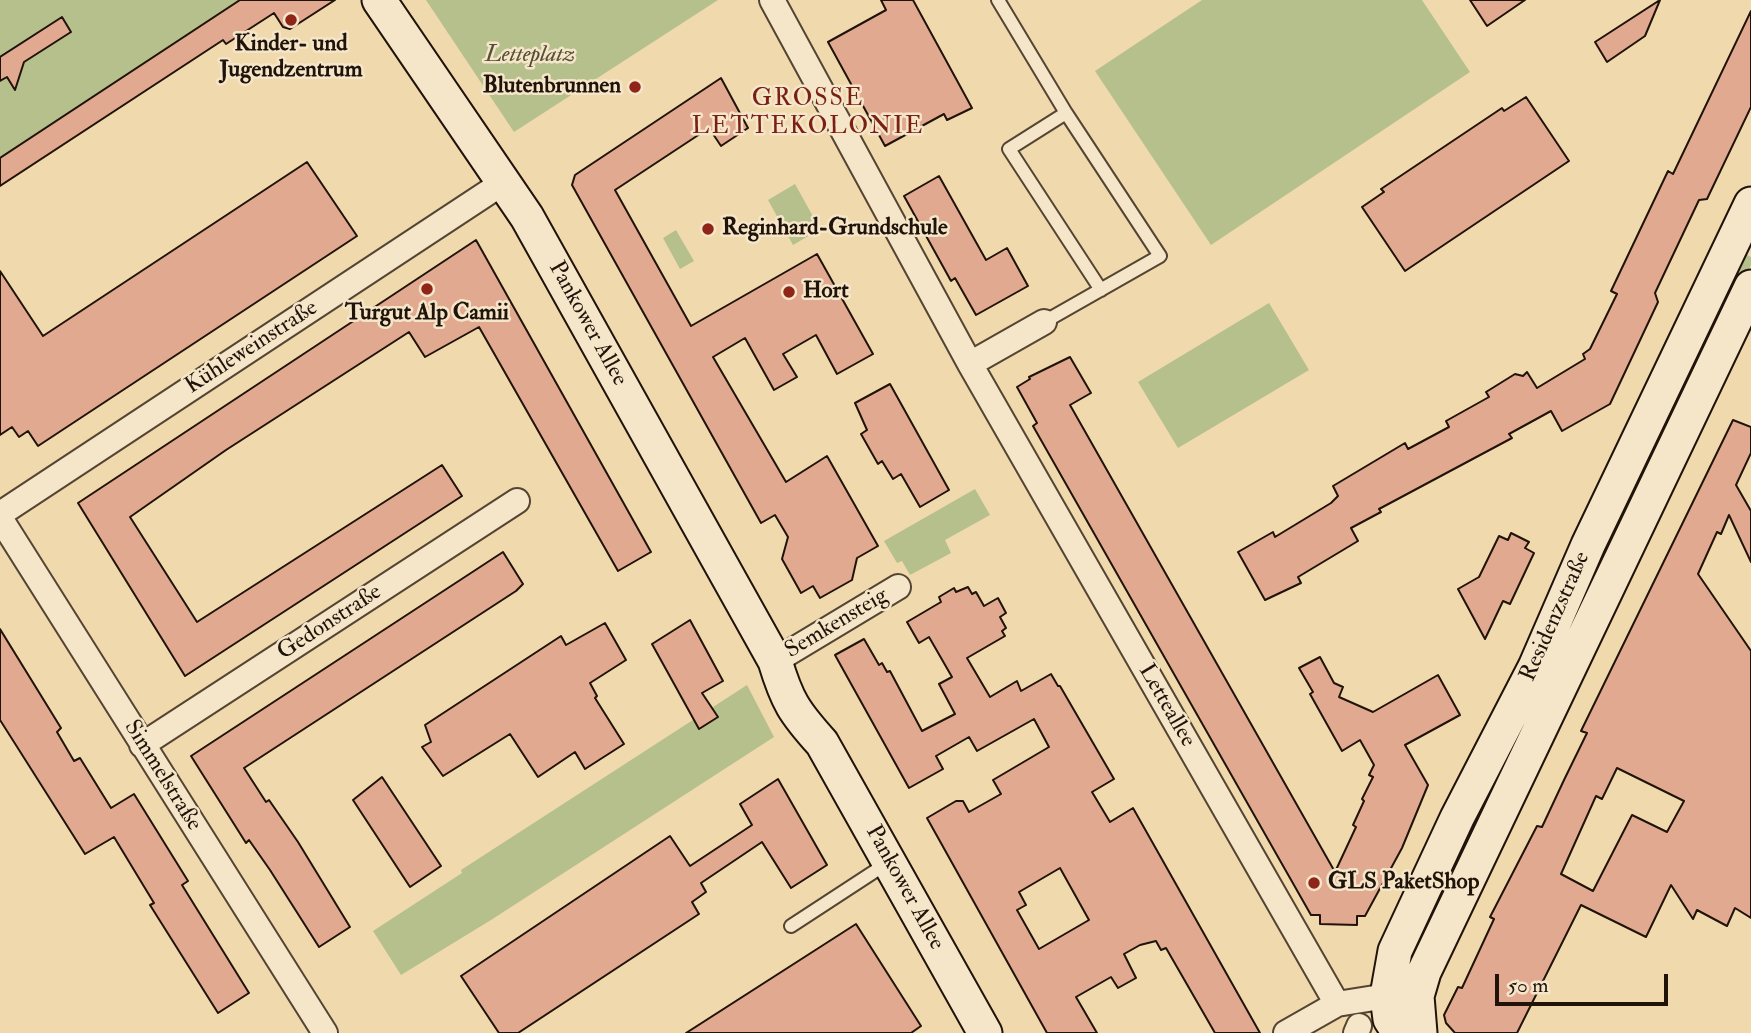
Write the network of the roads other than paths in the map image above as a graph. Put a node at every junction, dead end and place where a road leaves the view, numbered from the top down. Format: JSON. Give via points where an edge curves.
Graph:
{"nodes":[{"id":1,"x":379,"y":0,"type":"edge"},
{"id":2,"x":998,"y":0,"type":"edge"},
{"id":3,"x":773,"y":1,"type":"edge"},
{"id":4,"x":1066,"y":113,"type":"junction"},
{"id":5,"x":504,"y":182,"type":"junction"},
{"id":6,"x":1751,"y":204,"type":"edge"},
{"id":7,"x":1751,"y":287,"type":"edge"},
{"id":8,"x":1101,"y":290,"type":"junction"},
{"id":9,"x":1044,"y":322,"type":"joint"},
{"id":10,"x":970,"y":363,"type":"junction"},
{"id":11,"x":1681,"y":391,"type":"junction"},
{"id":12,"x":517,"y":501,"type":"dead end"},
{"id":13,"x":0,"y":516,"type":"edge"},
{"id":14,"x":898,"y":587,"type":"dead end"},
{"id":15,"x":775,"y":661,"type":"junction"},
{"id":16,"x":142,"y":745,"type":"junction"},
{"id":17,"x":1474,"y":825,"type":"junction"},
{"id":18,"x":889,"y":862,"type":"junction"},
{"id":19,"x":791,"y":926,"type":"dead end"},
{"id":20,"x":1387,"y":996,"type":"junction"},
{"id":21,"x":1337,"y":1004,"type":"junction"},
{"id":22,"x":325,"y":1033,"type":"edge"},
{"id":23,"x":985,"y":1033,"type":"edge"},
{"id":24,"x":1286,"y":1033,"type":"edge"},
{"id":25,"x":1398,"y":1033,"type":"edge"},
{"id":26,"x":1420,"y":1033,"type":"edge"}],
"edges":[{"from":1,"to":5,"type":"main road","name":"Pankower Allee"},
{"from":2,"to":4,"type":"lane"},
{"from":3,"to":10,"type":"street","name":"Letteallee"},
{"from":4,"to":8,"type":"lane","via":[[1009,149]]},
{"from":4,"to":8,"type":"lane","via":[[1160,256]]},
{"from":5,"to":13,"type":"street","name":"Kühleweinstraße"},
{"from":5,"to":15,"type":"main road","name":"Pankower Allee"},
{"from":6,"to":11,"type":"main road","name":"Residenzstraße"},
{"from":7,"to":11,"type":"main road","name":"Residenzstraße"},
{"from":8,"to":9,"type":"lane"},
{"from":9,"to":10,"type":"street"},
{"from":10,"to":21,"type":"street","name":"Letteallee"},
{"from":11,"to":17,"type":"main road","name":"Residenzstraße"},
{"from":12,"to":16,"type":"street","name":"Gedonstraße"},
{"from":13,"to":16,"type":"street","name":"Simmelstraße"},
{"from":14,"to":15,"type":"street","name":"Semkensteig"},
{"from":15,"to":18,"type":"main road","name":"Pankower Allee","via":[[786,698],[822,743]]},
{"from":16,"to":22,"type":"street","name":"Simmelstraße"},
{"from":17,"to":20,"type":"main road","name":"Residenzstraße","via":[[1395,951]]},
{"from":17,"to":26,"type":"main road","name":"Residenzstraße","via":[[1424,972],[1416,1013]]},
{"from":18,"to":19,"type":"lane"},
{"from":18,"to":23,"type":"main road","name":"Pankower Allee"},
{"from":20,"to":21,"type":"street"},
{"from":20,"to":25,"type":"main road","name":"Residenzstraße","via":[[1390,1019]]},
{"from":21,"to":24,"type":"street"}]}
